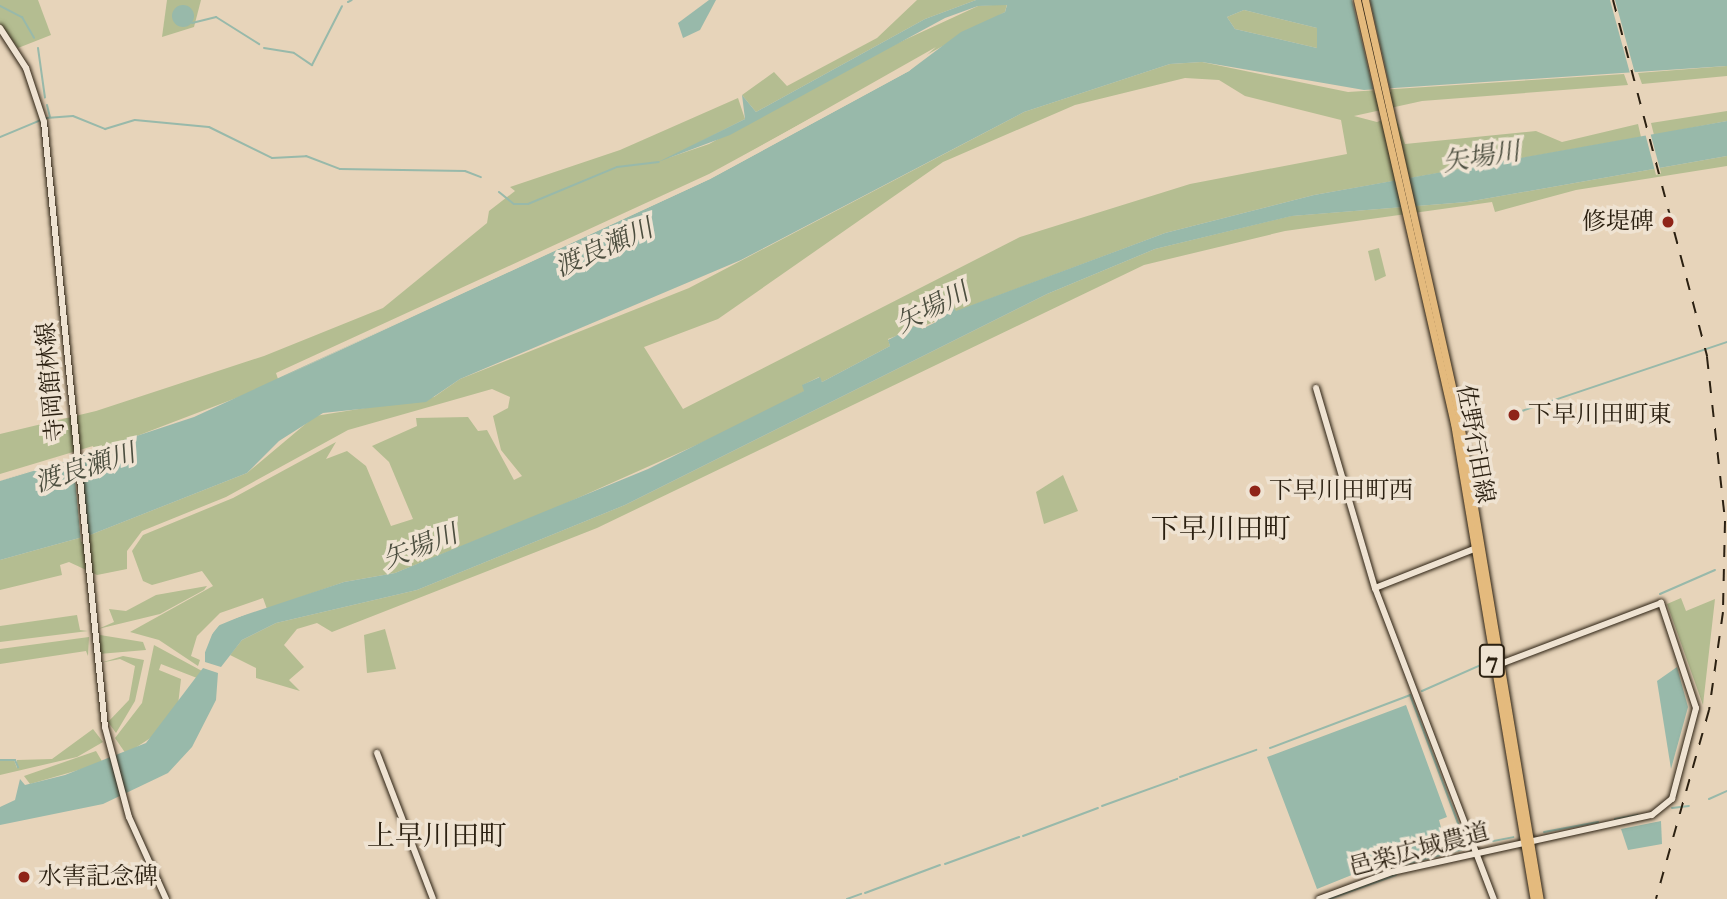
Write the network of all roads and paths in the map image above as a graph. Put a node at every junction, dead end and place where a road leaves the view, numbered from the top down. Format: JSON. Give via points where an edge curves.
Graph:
{"nodes":[{"id":1,"x":1357,"y":0,"type":"edge"},
{"id":2,"x":1365,"y":0,"type":"edge"},
{"id":3,"x":0,"y":28,"type":"edge"},
{"id":4,"x":1426,"y":284,"type":"junction"},
{"id":5,"x":1440,"y":344,"type":"junction"},
{"id":6,"x":1316,"y":388,"type":"dead end"},
{"id":7,"x":1474,"y":550,"type":"junction"},
{"id":8,"x":1375,"y":588,"type":"junction"},
{"id":9,"x":1500,"y":664,"type":"junction"},
{"id":10,"x":377,"y":753,"type":"dead end"},
{"id":11,"x":1527,"y":842,"type":"junction"},
{"id":12,"x":1477,"y":852,"type":"junction"},
{"id":13,"x":164,"y":895,"type":"edge"},
{"id":14,"x":433,"y":899,"type":"edge"},
{"id":15,"x":1319,"y":899,"type":"edge"},
{"id":16,"x":1494,"y":899,"type":"edge"},
{"id":17,"x":1534,"y":899,"type":"edge"},
{"id":18,"x":1540,"y":899,"type":"edge"}],
"edges":[{"from":1,"to":4,"type":"main road","name":"佐野行田線","number":"7"},
{"from":2,"to":4,"type":"main road","name":"佐野行田線","number":"7"},
{"from":3,"to":13,"type":"street","name":"寺岡館林線","via":[[26,68],[43,114],[106,735],[129,817]]},
{"from":4,"to":5,"type":"main road","name":"佐野行田線","number":"7"},
{"from":5,"to":7,"type":"main road","name":"佐野行田線","number":"7"},
{"from":5,"to":9,"type":"main road","name":"佐野行田線","number":"7"},
{"from":6,"to":8,"type":"street"},
{"from":7,"to":8,"type":"street"},
{"from":7,"to":11,"type":"main road","name":"佐野行田線","number":"7"},
{"from":8,"to":12,"type":"street"},
{"from":9,"to":11,"type":"main road","name":"佐野行田線","number":"7"},
{"from":9,"to":11,"type":"street","name":"邑楽広域農道","via":[[1659,602],[1695,700],[1681,780],[1661,810]]},
{"from":10,"to":14,"type":"street"},
{"from":11,"to":12,"type":"street","name":"邑楽広域農道"},
{"from":11,"to":17,"type":"main road","name":"佐野行田線","number":"7"},
{"from":11,"to":18,"type":"main road","name":"佐野行田線","number":"7"},
{"from":12,"to":15,"type":"street","name":"邑楽広域農道","via":[[1392,872]]},
{"from":12,"to":16,"type":"street"}]}
